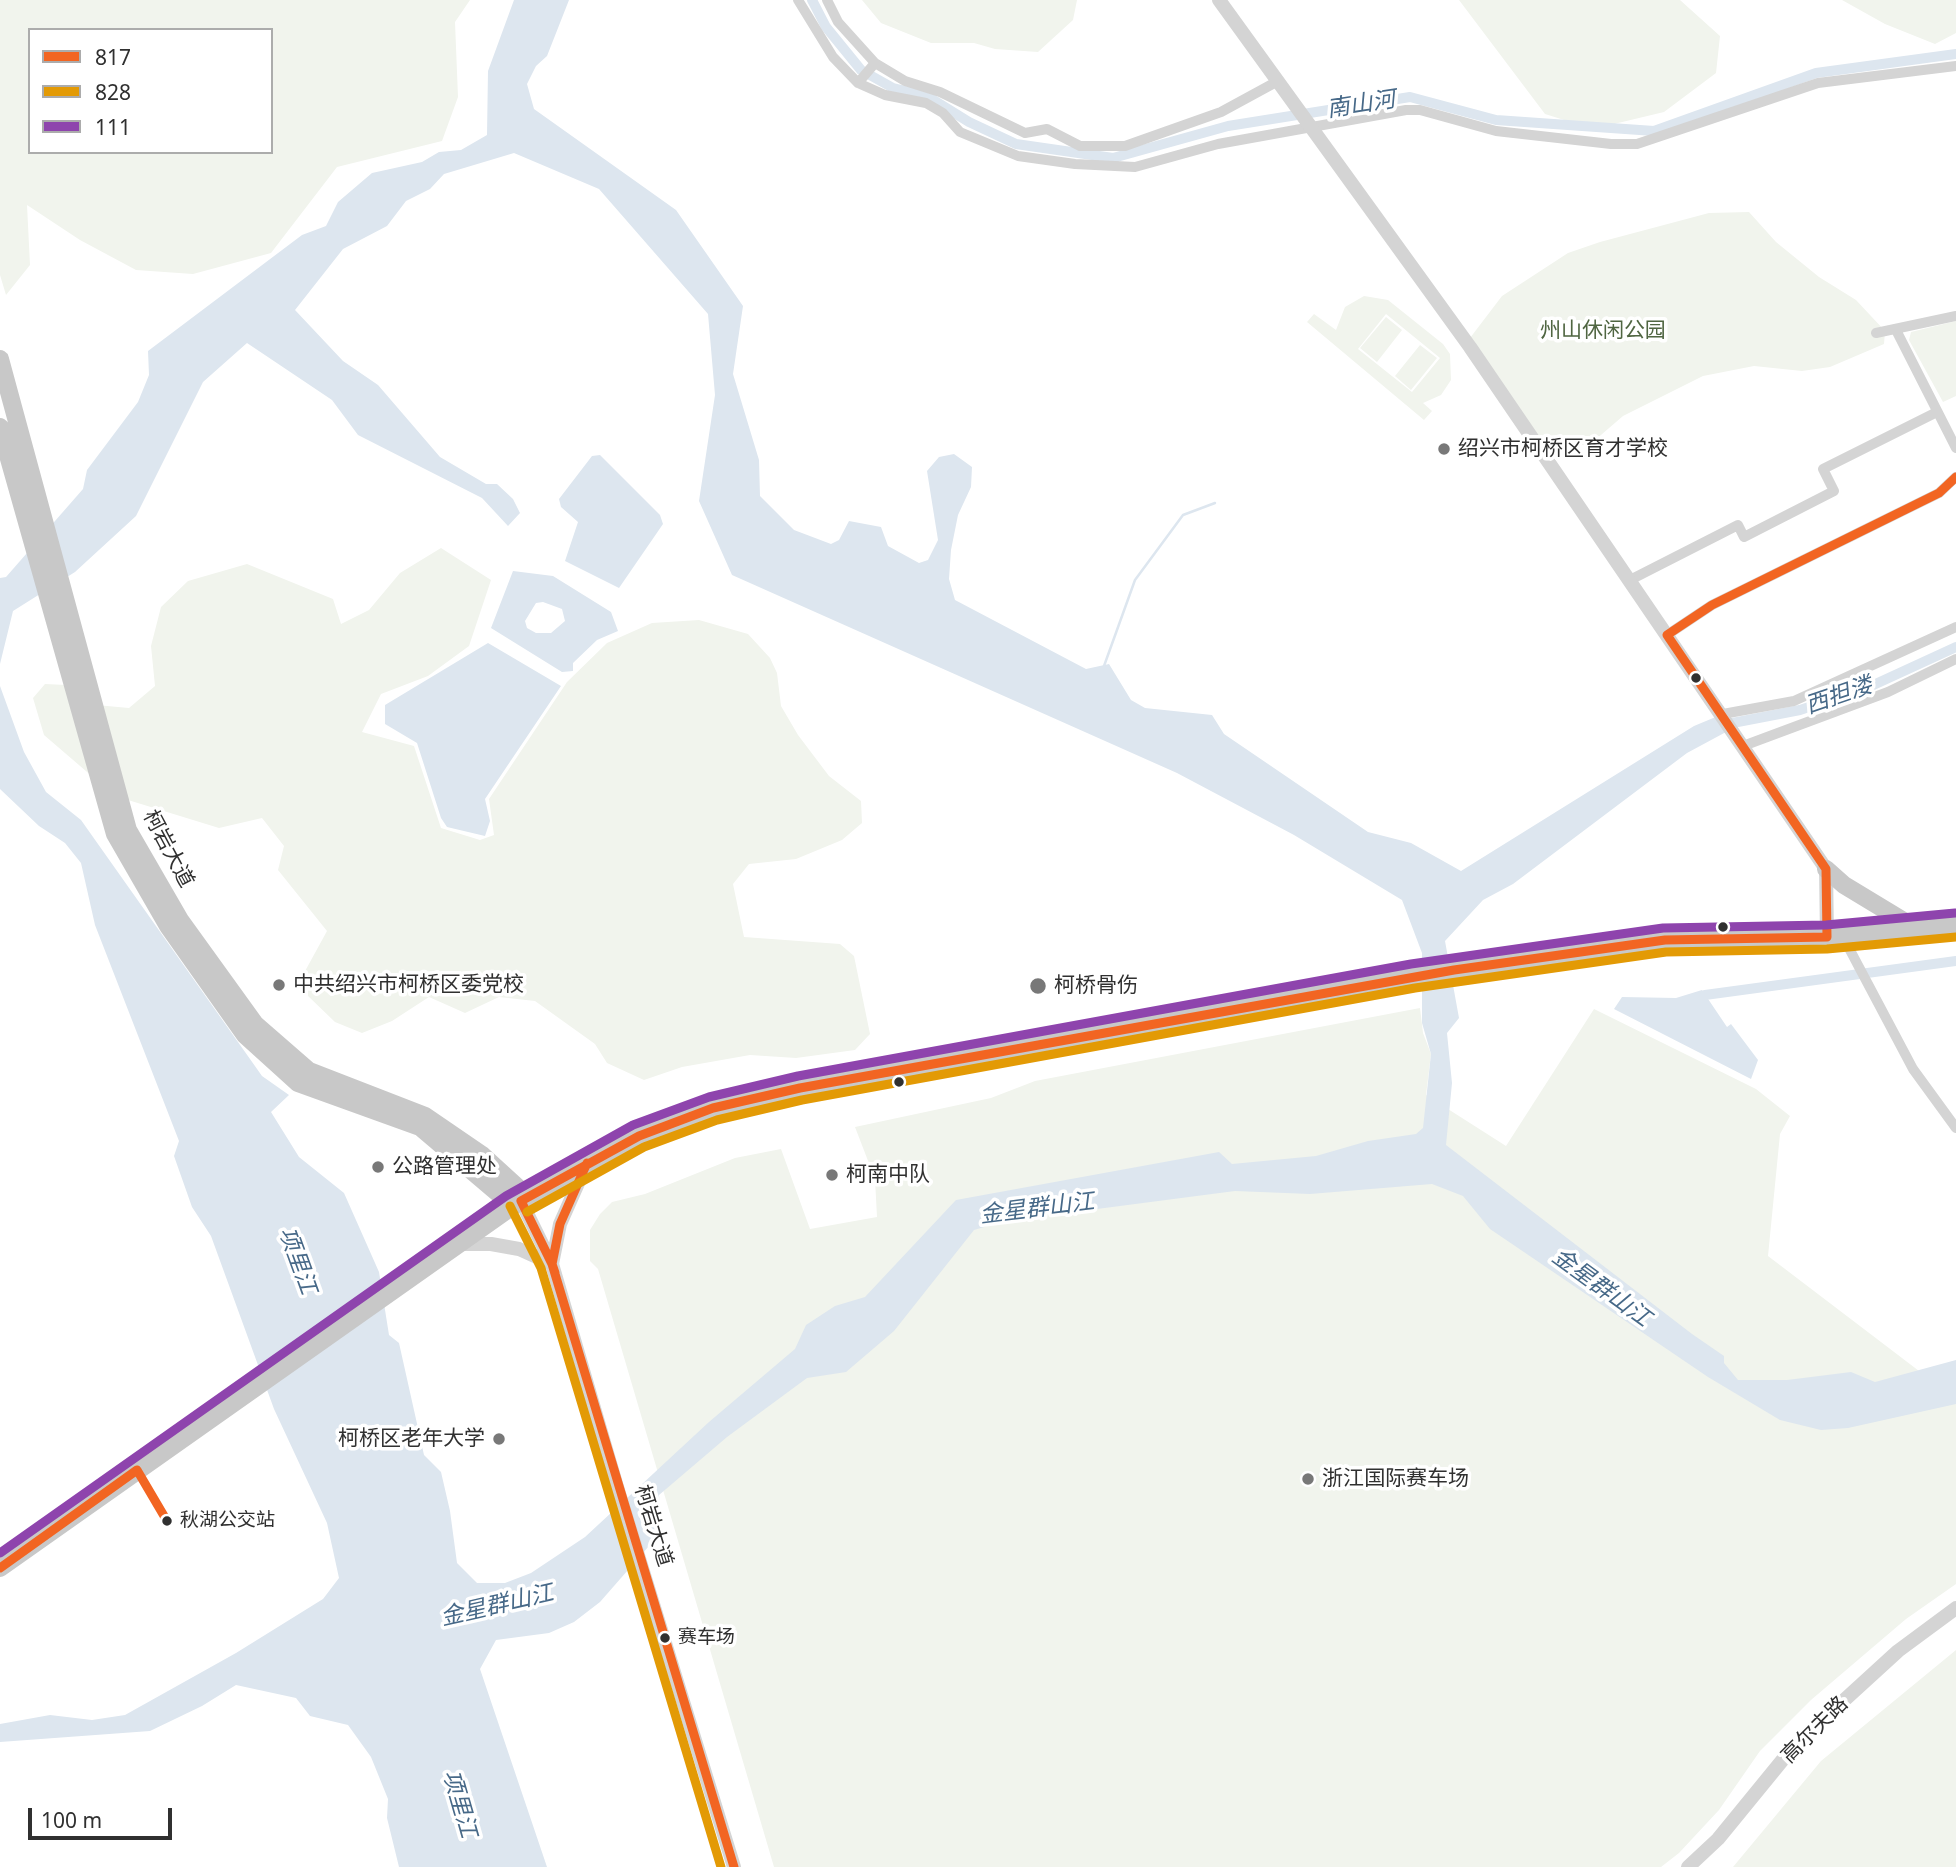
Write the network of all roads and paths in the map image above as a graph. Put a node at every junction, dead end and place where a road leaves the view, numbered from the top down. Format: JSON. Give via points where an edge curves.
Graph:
{"nodes":[{"id":1,"x":798,"y":0,"type":"edge"},
{"id":2,"x":827,"y":0,"type":"edge"},
{"id":3,"x":1219,"y":0,"type":"edge"},
{"id":4,"x":875,"y":63,"type":"junction"},
{"id":5,"x":1956,"y":66,"type":"edge"},
{"id":6,"x":1278,"y":81,"type":"junction"},
{"id":7,"x":858,"y":83,"type":"junction"},
{"id":8,"x":1312,"y":127,"type":"junction"},
{"id":9,"x":1080,"y":146,"type":"junction"},
{"id":10,"x":1074,"y":164,"type":"junction"},
{"id":11,"x":1956,"y":316,"type":"edge"},
{"id":12,"x":1896,"y":330,"type":"junction"},
{"id":13,"x":1876,"y":333,"type":"dead end"},
{"id":14,"x":0,"y":359,"type":"edge"},
{"id":15,"x":1937,"y":412,"type":"junction"},
{"id":16,"x":0,"y":427,"type":"edge"},
{"id":17,"x":1956,"y":448,"type":"edge"},
{"id":18,"x":1956,"y":477,"type":"edge"},
{"id":19,"x":1630,"y":580,"type":"junction"},
{"id":20,"x":1956,"y":627,"type":"edge"},
{"id":21,"x":1667,"y":635,"type":"junction"},
{"id":22,"x":1956,"y":659,"type":"edge"},
{"id":23,"x":1723,"y":714,"type":"junction"},
{"id":24,"x":1743,"y":746,"type":"junction"},
{"id":25,"x":1826,"y":869,"type":"junction"},
{"id":26,"x":1956,"y":925,"type":"edge"},
{"id":27,"x":1920,"y":931,"type":"junction"},
{"id":28,"x":1834,"y":936,"type":"junction"},
{"id":29,"x":1956,"y":1128,"type":"edge"},
{"id":30,"x":587,"y":1163,"type":"junction"},
{"id":31,"x":521,"y":1202,"type":"junction"},
{"id":32,"x":457,"y":1244,"type":"junction"},
{"id":33,"x":552,"y":1264,"type":"junction"},
{"id":34,"x":0,"y":1569,"type":"edge"},
{"id":35,"x":1956,"y":1608,"type":"edge"},
{"id":36,"x":734,"y":1867,"type":"edge"},
{"id":37,"x":1688,"y":1867,"type":"edge"}],
"edges":[{"from":1,"to":7,"type":"street","via":[[833,57]]},
{"from":2,"to":4,"type":"street","via":[[838,22]]},
{"from":3,"to":6,"type":"street"},
{"from":4,"to":7,"type":"street"},
{"from":4,"to":9,"type":"street","via":[[905,81],[940,92],[1025,133],[1046,129]]},
{"from":5,"to":8,"type":"street","via":[[1818,83],[1637,144],[1496,131],[1420,110]]},
{"from":6,"to":8,"type":"street"},
{"from":6,"to":9,"type":"street","via":[[1221,112],[1125,146]]},
{"from":7,"to":10,"type":"street","via":[[885,95],[926,103],[960,132],[1018,156]]},
{"from":8,"to":10,"type":"street","via":[[1218,144],[1135,167]]},
{"from":8,"to":19,"type":"street"},
{"from":9,"to":10,"type":"street"},
{"from":11,"to":12,"type":"street"},
{"from":12,"to":13,"type":"street"},
{"from":12,"to":15,"type":"street"},
{"from":14,"to":31,"type":"main road","name":"柯岩大道","via":[[128,830],[180,920],[255,1024],[309,1071],[425,1116],[482,1155]]},
{"from":15,"to":17,"type":"street"},
{"from":15,"to":19,"type":"street","via":[[1823,469],[1834,491],[1744,537],[1738,525]]},
{"from":16,"to":31,"type":"main road","name":"柯岩大道","via":[[115,835],[168,926],[245,1035],[298,1083],[420,1127]]},
{"from":18,"to":21,"type":"street","via":[[1939,493],[1712,605]]},
{"from":19,"to":21,"type":"street"},
{"from":20,"to":23,"type":"street","via":[[1794,701]]},
{"from":21,"to":23,"type":"street"},
{"from":22,"to":24,"type":"street","via":[[1888,692]]},
{"from":23,"to":24,"type":"street"},
{"from":24,"to":25,"type":"street"},
{"from":25,"to":27,"type":"main road"},
{"from":25,"to":28,"type":"street"},
{"from":26,"to":27,"type":"main road"},
{"from":27,"to":28,"type":"main road"},
{"from":28,"to":29,"type":"street","via":[[1861,966],[1913,1069]]},
{"from":28,"to":30,"type":"main road","via":[[1665,940],[1413,976],[800,1088],[713,1108],[639,1136]]},
{"from":30,"to":31,"type":"main road"},
{"from":30,"to":33,"type":"street","via":[[560,1224]]},
{"from":31,"to":32,"type":"main road"},
{"from":31,"to":33,"type":"street","name":"柯岩大道"},
{"from":32,"to":33,"type":"street","via":[[519,1249]]},
{"from":32,"to":34,"type":"main road"},
{"from":33,"to":36,"type":"street","name":"柯岩大道"},
{"from":35,"to":37,"type":"street","name":"高尔夫路","via":[[1898,1651],[1794,1746],[1718,1839]]}]}
